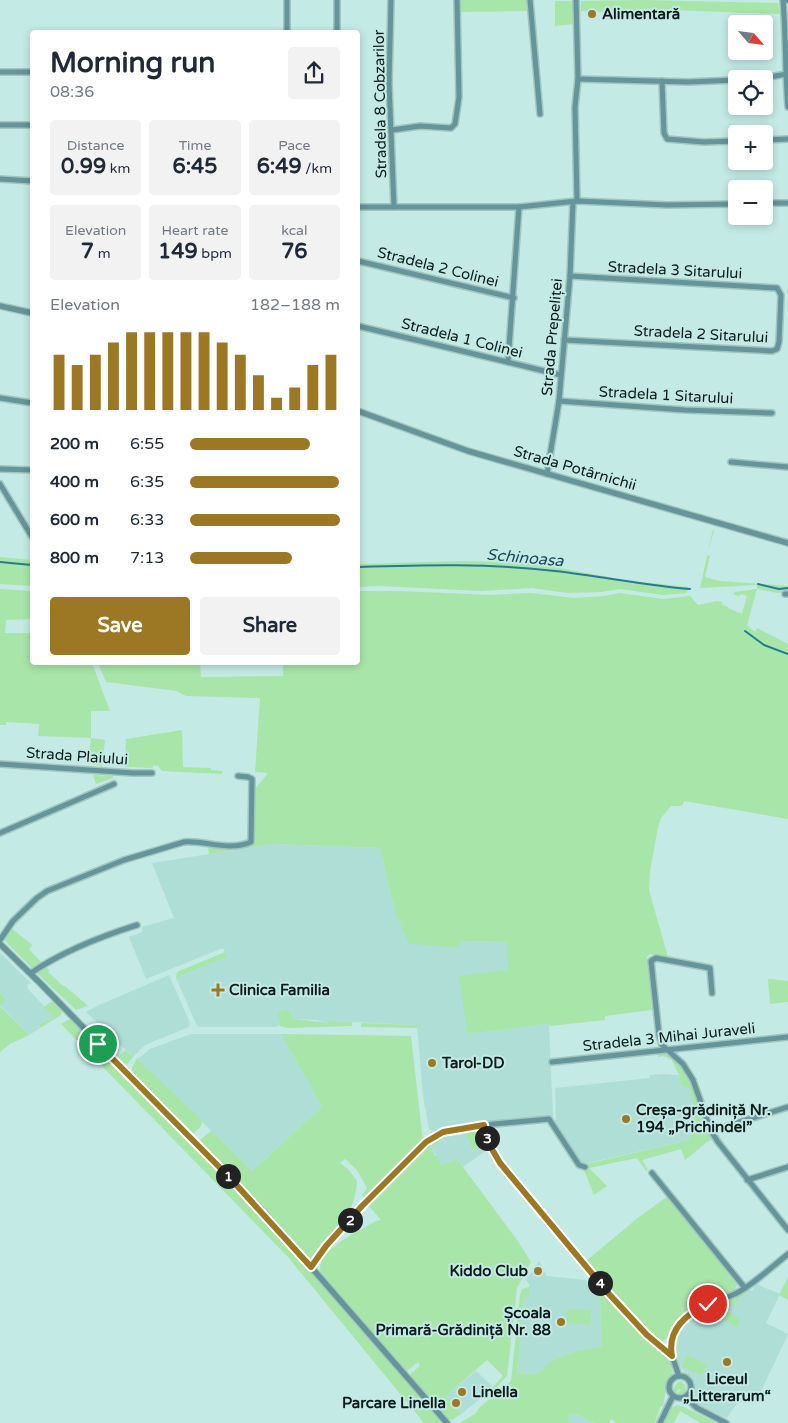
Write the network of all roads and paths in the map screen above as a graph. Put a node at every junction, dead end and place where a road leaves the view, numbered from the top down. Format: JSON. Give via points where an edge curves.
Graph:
{"nodes":[{"id":1,"x":287,"y":0,"type":"edge"},
{"id":2,"x":337,"y":0,"type":"edge"},
{"id":3,"x":391,"y":0,"type":"edge"},
{"id":4,"x":457,"y":0,"type":"edge"},
{"id":5,"x":530,"y":0,"type":"edge"},
{"id":6,"x":576,"y":0,"type":"edge"},
{"id":7,"x":785,"y":0,"type":"edge"},
{"id":8,"x":287,"y":30,"type":"edge"},
{"id":9,"x":337,"y":30,"type":"edge"},
{"id":10,"x":0,"y":72,"type":"edge"},
{"id":11,"x":30,"y":72,"type":"edge"},
{"id":12,"x":787,"y":74,"type":"edge"},
{"id":13,"x":773,"y":76,"type":"edge"},
{"id":14,"x":578,"y":80,"type":"junction"},
{"id":15,"x":728,"y":80,"type":"edge"},
{"id":16,"x":662,"y":81,"type":"junction"},
{"id":17,"x":788,"y":107,"type":"edge"},
{"id":18,"x":540,"y":114,"type":"dead end"},
{"id":19,"x":0,"y":125,"type":"edge"},
{"id":20,"x":30,"y":125,"type":"edge"},
{"id":21,"x":392,"y":130,"type":"junction"},
{"id":22,"x":788,"y":139,"type":"edge"},
{"id":23,"x":773,"y":140,"type":"edge"},
{"id":24,"x":728,"y":141,"type":"edge"},
{"id":25,"x":0,"y":179,"type":"edge"},
{"id":26,"x":30,"y":181,"type":"edge"},
{"id":27,"x":575,"y":202,"type":"junction"},
{"id":28,"x":788,"y":203,"type":"edge"},
{"id":29,"x":728,"y":204,"type":"edge"},
{"id":30,"x":773,"y":204,"type":"edge"},
{"id":31,"x":360,"y":207,"type":"edge"},
{"id":32,"x":394,"y":207,"type":"junction"},
{"id":33,"x":519,"y":207,"type":"junction"},
{"id":34,"x":360,"y":261,"type":"edge"},
{"id":35,"x":570,"y":276,"type":"junction"},
{"id":36,"x":779,"y":290,"type":"joint"},
{"id":37,"x":514,"y":298,"type":"junction"},
{"id":38,"x":0,"y":306,"type":"edge"},
{"id":39,"x":30,"y":313,"type":"edge"},
{"id":40,"x":360,"y":326,"type":"edge"},
{"id":41,"x":564,"y":340,"type":"junction"},
{"id":42,"x":508,"y":362,"type":"junction"},
{"id":43,"x":561,"y":375,"type":"junction"},
{"id":44,"x":0,"y":398,"type":"edge"},
{"id":45,"x":559,"y":401,"type":"junction"},
{"id":46,"x":30,"y":404,"type":"edge"},
{"id":47,"x":360,"y":412,"type":"edge"},
{"id":48,"x":772,"y":413,"type":"dead end"},
{"id":49,"x":731,"y":462,"type":"dead end"},
{"id":50,"x":788,"y":467,"type":"edge"},
{"id":51,"x":0,"y":469,"type":"edge"},
{"id":52,"x":30,"y":470,"type":"edge"},
{"id":53,"x":547,"y":474,"type":"junction"},
{"id":54,"x":0,"y":484,"type":"edge"},
{"id":55,"x":30,"y":534,"type":"edge"},
{"id":56,"x":788,"y":543,"type":"edge"},
{"id":57,"x":0,"y":764,"type":"edge"},
{"id":58,"x":152,"y":773,"type":"dead end"},
{"id":59,"x":238,"y":776,"type":"dead end"},
{"id":60,"x":114,"y":784,"type":"dead end"},
{"id":61,"x":0,"y":833,"type":"edge"},
{"id":62,"x":136,"y":925,"type":"dead end"},
{"id":63,"x":0,"y":940,"type":"edge"},
{"id":64,"x":0,"y":944,"type":"edge"},
{"id":65,"x":31,"y":974,"type":"junction"},
{"id":66,"x":712,"y":993,"type":"dead end"},
{"id":67,"x":788,"y":1037,"type":"edge"},
{"id":68,"x":668,"y":1051,"type":"junction"},
{"id":69,"x":552,"y":1062,"type":"dead end"},
{"id":70,"x":788,"y":1107,"type":"edge"},
{"id":71,"x":484,"y":1125,"type":"junction"},
{"id":72,"x":711,"y":1131,"type":"junction"},
{"id":73,"x":585,"y":1167,"type":"dead end"},
{"id":74,"x":788,"y":1167,"type":"edge"},
{"id":75,"x":652,"y":1173,"type":"dead end"},
{"id":76,"x":747,"y":1180,"type":"junction"},
{"id":77,"x":788,"y":1230,"type":"edge"},
{"id":78,"x":788,"y":1254,"type":"edge"},
{"id":79,"x":311,"y":1267,"type":"junction"},
{"id":80,"x":744,"y":1288,"type":"junction"},
{"id":81,"x":672,"y":1356,"type":"junction"},
{"id":82,"x":679,"y":1376,"type":"junction"},
{"id":83,"x":674,"y":1396,"type":"junction"},
{"id":84,"x":685,"y":1397,"type":"junction"},
{"id":85,"x":447,"y":1423,"type":"edge"},
{"id":86,"x":660,"y":1423,"type":"edge"},
{"id":87,"x":726,"y":1423,"type":"edge"}],
"edges":[{"from":1,"to":8,"type":"street"},
{"from":2,"to":9,"type":"street"},
{"from":3,"to":21,"type":"street","name":"Stradela 8 Cobzarilor","via":[[389,82]]},
{"from":4,"to":21,"type":"street","via":[[459,97],[455,124],[451,128],[420,126]]},
{"from":5,"to":18,"type":"street"},
{"from":6,"to":14,"type":"street","name":"Strada Prepeliței"},
{"from":7,"to":12,"type":"street"},
{"from":10,"to":11,"type":"street"},
{"from":12,"to":13,"type":"street"},
{"from":12,"to":17,"type":"street"},
{"from":14,"to":16,"type":"street"},
{"from":14,"to":27,"type":"street","name":"Strada Prepeliței"},
{"from":15,"to":16,"type":"street"},
{"from":16,"to":24,"type":"street","via":[[664,134],[668,139]]},
{"from":19,"to":20,"type":"street"},
{"from":21,"to":32,"type":"street","name":"Stradela 8 Cobzarilor"},
{"from":22,"to":23,"type":"street"},
{"from":25,"to":26,"type":"street"},
{"from":27,"to":29,"type":"street"},
{"from":27,"to":33,"type":"street"},
{"from":27,"to":35,"type":"street","name":"Strada Prepeliței"},
{"from":28,"to":30,"type":"street"},
{"from":31,"to":32,"type":"street"},
{"from":32,"to":33,"type":"street"},
{"from":33,"to":37,"type":"street"},
{"from":34,"to":37,"type":"street","name":"Stradela 2 Colinei"},
{"from":35,"to":36,"type":"street","name":"Stradela 3 Sitarului"},
{"from":35,"to":41,"type":"street","name":"Strada Prepeliței"},
{"from":36,"to":41,"type":"street","name":"Stradela 2 Sitarului","via":[[782,295],[779,342],[772,352]]},
{"from":37,"to":42,"type":"street"},
{"from":38,"to":39,"type":"street"},
{"from":40,"to":42,"type":"street","name":"Stradela 1 Colinei"},
{"from":41,"to":43,"type":"street","name":"Strada Prepeliței"},
{"from":42,"to":43,"type":"street","name":"Stradela 1 Colinei"},
{"from":43,"to":45,"type":"street","name":"Strada Prepeliței"},
{"from":44,"to":46,"type":"street"},
{"from":45,"to":48,"type":"street","name":"Stradela 1 Sitarului"},
{"from":45,"to":53,"type":"street","name":"Strada Prepeliței"},
{"from":47,"to":53,"type":"street","name":"Strada Potârnichii"},
{"from":49,"to":50,"type":"street"},
{"from":51,"to":52,"type":"street"},
{"from":53,"to":56,"type":"street","name":"Strada Potârnichii"},
{"from":54,"to":55,"type":"street"},
{"from":57,"to":58,"type":"street","name":"Strada Plaiului"},
{"from":59,"to":63,"type":"street","via":[[252,779],[251,842],[218,846],[184,842],[124,860],[62,884],[41,895],[13,921]]},
{"from":60,"to":61,"type":"street"},
{"from":62,"to":65,"type":"street","via":[[83,944]]},
{"from":64,"to":65,"type":"street"},
{"from":65,"to":79,"type":"street","via":[[230,1178]]},
{"from":66,"to":68,"type":"street","via":[[710,968],[656,958],[652,960],[659,1035]]},
{"from":67,"to":68,"type":"street","name":"Stradela 3 Mihai Juraveli"},
{"from":68,"to":69,"type":"street","name":"Stradela 3 Mihai Juraveli"},
{"from":68,"to":72,"type":"street","via":[[683,1064],[693,1080]]},
{"from":70,"to":72,"type":"street"},
{"from":71,"to":73,"type":"street","via":[[549,1119],[579,1165]]},
{"from":71,"to":79,"type":"street","via":[[443,1132],[426,1142],[362,1206]]},
{"from":71,"to":81,"type":"street","via":[[489,1144],[500,1163],[609,1294],[647,1335]]},
{"from":72,"to":76,"type":"street"},
{"from":74,"to":76,"type":"street"},
{"from":75,"to":80,"type":"street"},
{"from":76,"to":77,"type":"street"},
{"from":78,"to":80,"type":"street"},
{"from":79,"to":85,"type":"street"},
{"from":80,"to":81,"type":"street","via":[[686,1316],[673,1333]]},
{"from":81,"to":82,"type":"street"},
{"from":82,"to":83,"type":"street","via":[[669,1384],[669,1391]]},
{"from":82,"to":84,"type":"street","via":[[690,1384],[690,1391]]},
{"from":83,"to":84,"type":"street"},
{"from":83,"to":86,"type":"street"},
{"from":84,"to":87,"type":"street","via":[[697,1408]]}]}
